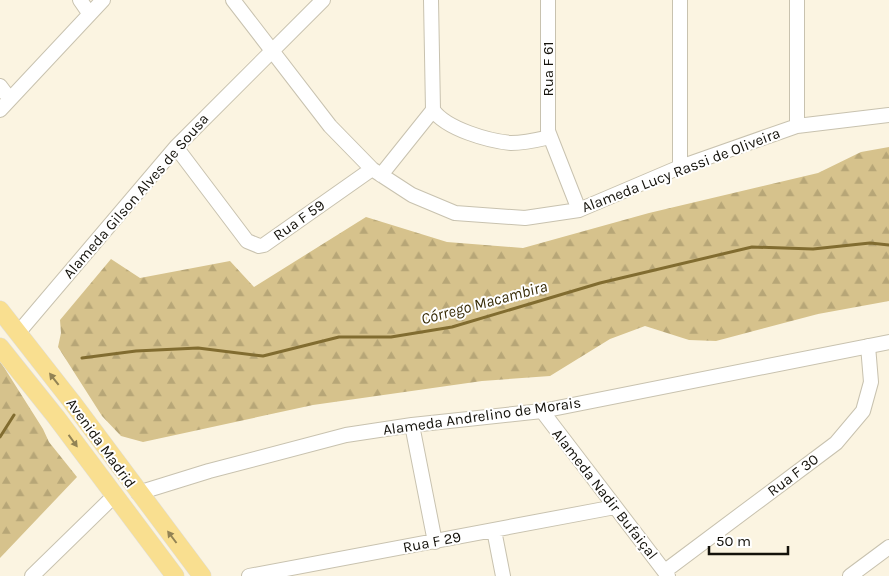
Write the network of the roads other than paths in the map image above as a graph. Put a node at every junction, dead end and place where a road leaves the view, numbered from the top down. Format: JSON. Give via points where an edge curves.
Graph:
{"nodes":[{"id":1,"x":80,"y":0,"type":"edge"},
{"id":2,"x":103,"y":0,"type":"edge"},
{"id":3,"x":233,"y":0,"type":"edge"},
{"id":4,"x":323,"y":0,"type":"edge"},
{"id":5,"x":432,"y":0,"type":"edge"},
{"id":6,"x":548,"y":0,"type":"edge"},
{"id":7,"x":680,"y":0,"type":"edge"},
{"id":8,"x":797,"y":0,"type":"edge"},
{"id":9,"x":89,"y":13,"type":"junction"},
{"id":10,"x":271,"y":50,"type":"junction"},
{"id":11,"x":0,"y":86,"type":"edge"},
{"id":12,"x":9,"y":98,"type":"junction"},
{"id":13,"x":0,"y":110,"type":"edge"},
{"id":14,"x":433,"y":110,"type":"junction"},
{"id":15,"x":889,"y":115,"type":"edge"},
{"id":16,"x":797,"y":126,"type":"junction"},
{"id":17,"x":550,"y":138,"type":"junction"},
{"id":18,"x":176,"y":147,"type":"junction"},
{"id":19,"x":680,"y":167,"type":"junction"},
{"id":20,"x":376,"y":172,"type":"junction"},
{"id":21,"x":579,"y":210,"type":"junction"},
{"id":22,"x":0,"y":310,"type":"edge"},
{"id":23,"x":18,"y":333,"type":"junction"},
{"id":24,"x":889,"y":342,"type":"edge"},
{"id":25,"x":868,"y":346,"type":"junction"},
{"id":26,"x":0,"y":347,"type":"edge"},
{"id":27,"x":542,"y":412,"type":"junction"},
{"id":28,"x":412,"y":425,"type":"junction"},
{"id":29,"x":138,"y":493,"type":"junction"},
{"id":30,"x":114,"y":496,"type":"junction"},
{"id":31,"x":615,"y":507,"type":"junction"},
{"id":32,"x":494,"y":530,"type":"junction"},
{"id":33,"x":435,"y":542,"type":"junction"},
{"id":34,"x":889,"y":547,"type":"edge"},
{"id":35,"x":666,"y":574,"type":"edge"},
{"id":36,"x":32,"y":576,"type":"edge"},
{"id":37,"x":176,"y":576,"type":"edge"},
{"id":38,"x":202,"y":576,"type":"edge"},
{"id":39,"x":249,"y":576,"type":"edge"},
{"id":40,"x":502,"y":576,"type":"edge"},
{"id":41,"x":850,"y":576,"type":"edge"}],
"edges":[{"from":1,"to":9,"type":"street"},
{"from":2,"to":9,"type":"street"},
{"from":3,"to":10,"type":"street","name":"Alameda Lucy Rassi de Oliveira"},
{"from":4,"to":10,"type":"street","name":"Alameda Gilson Alves de Sousa"},
{"from":5,"to":14,"type":"street"},
{"from":6,"to":17,"type":"street","name":"Rua F 61"},
{"from":7,"to":19,"type":"street"},
{"from":8,"to":16,"type":"street"},
{"from":9,"to":12,"type":"street"},
{"from":10,"to":18,"type":"street","name":"Alameda Gilson Alves de Sousa"},
{"from":10,"to":20,"type":"street","name":"Alameda Lucy Rassi de Oliveira","via":[[330,126]]},
{"from":11,"to":12,"type":"street"},
{"from":12,"to":13,"type":"street"},
{"from":14,"to":17,"type":"street","via":[[451,125],[484,137],[510,143]]},
{"from":14,"to":20,"type":"street"},
{"from":15,"to":16,"type":"street","name":"Alameda Lucy Rassi de Oliveira"},
{"from":16,"to":19,"type":"street","name":"Alameda Lucy Rassi de Oliveira"},
{"from":17,"to":21,"type":"street","name":"Rua F 61"},
{"from":18,"to":20,"type":"street","name":"Rua F 59","via":[[247,241],[259,246]]},
{"from":18,"to":23,"type":"street","name":"Alameda Gilson Alves de Sousa"},
{"from":19,"to":21,"type":"street","name":"Alameda Lucy Rassi de Oliveira"},
{"from":20,"to":21,"type":"street","name":"Alameda Lucy Rassi de Oliveira","via":[[412,195],[454,213],[525,218]]},
{"from":22,"to":23,"type":"main road","name":"Avenida Madrid"},
{"from":29,"to":23,"type":"main road","name":"Avenida Madrid","one_way":true},
{"from":24,"to":25,"type":"street","name":"Alameda Andrelino de Morais"},
{"from":25,"to":27,"type":"street","name":"Alameda Andrelino de Morais"},
{"from":25,"to":35,"type":"street","name":"Rua F 30","via":[[871,382],[862,411],[836,443]]},
{"from":26,"to":30,"type":"main road","name":"Avenida Madrid","one_way":true},
{"from":27,"to":28,"type":"street","name":"Alameda Andrelino de Morais"},
{"from":27,"to":31,"type":"street","name":"Alameda Nadir Bufaiçal"},
{"from":28,"to":29,"type":"street","name":"Alameda Andrelino de Morais","via":[[346,435]]},
{"from":28,"to":33,"type":"street"},
{"from":38,"to":29,"type":"main road","name":"Avenida Madrid","one_way":true},
{"from":30,"to":36,"type":"street"},
{"from":30,"to":37,"type":"main road","name":"Avenida Madrid"},
{"from":31,"to":32,"type":"street","name":"Rua F 29"},
{"from":31,"to":35,"type":"street","name":"Alameda Nadir Bufaiçal"},
{"from":32,"to":33,"type":"street","name":"Rua F 29"},
{"from":32,"to":40,"type":"street"},
{"from":33,"to":39,"type":"street","name":"Rua F 29"},
{"from":34,"to":41,"type":"street"}]}
